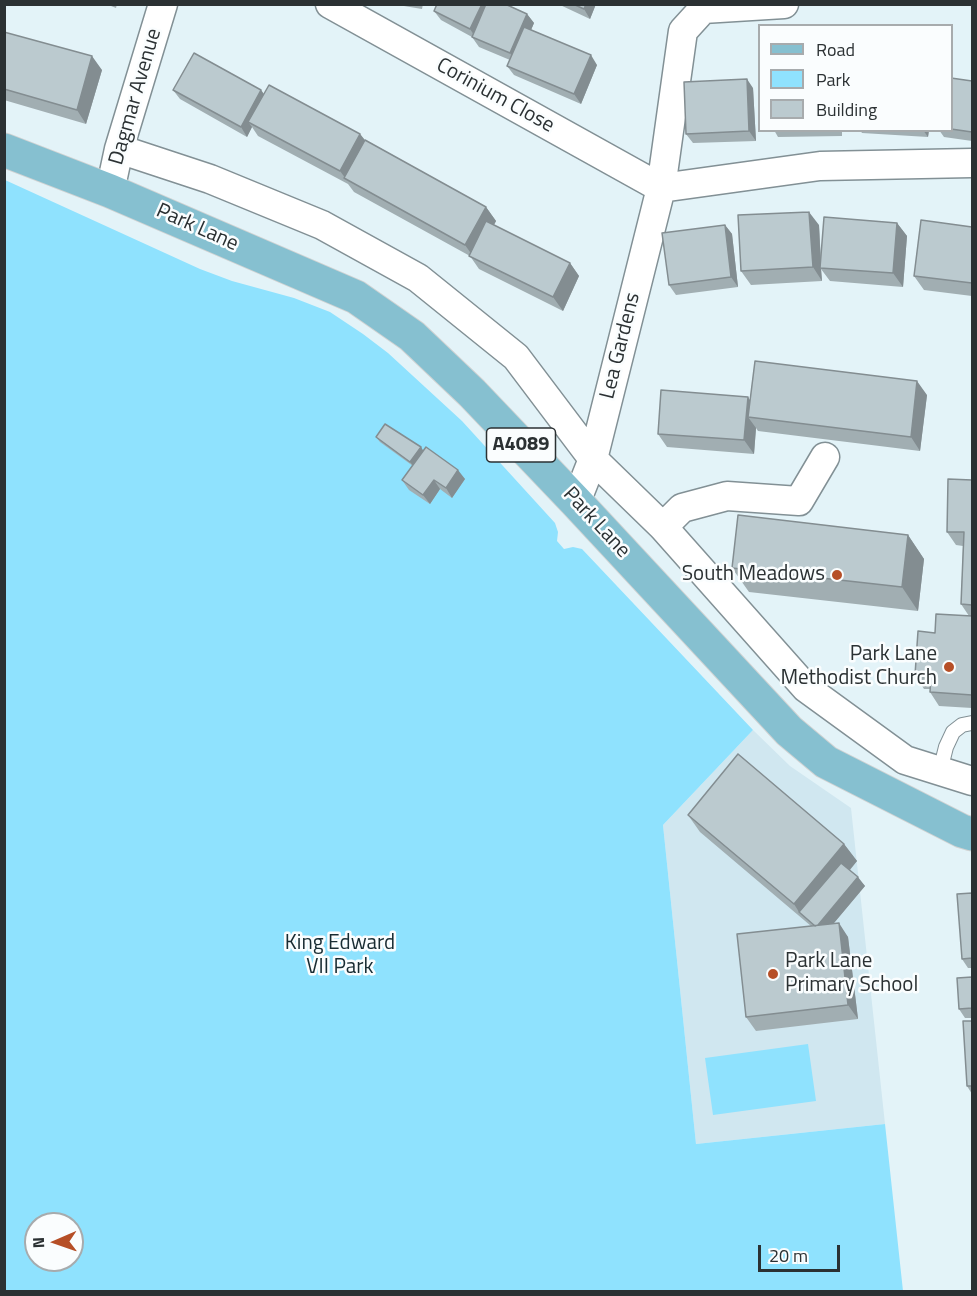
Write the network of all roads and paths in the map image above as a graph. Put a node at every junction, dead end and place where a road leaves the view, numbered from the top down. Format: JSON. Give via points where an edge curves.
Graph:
{"nodes":[{"id":1,"x":163,"y":4,"type":"edge"},
{"id":2,"x":330,"y":4,"type":"edge"},
{"id":3,"x":784,"y":4,"type":"edge"},
{"id":4,"x":119,"y":149,"type":"junction"},
{"id":5,"x":4,"y":150,"type":"edge"},
{"id":6,"x":972,"y":163,"type":"edge"},
{"id":7,"x":661,"y":188,"type":"junction"},
{"id":8,"x":110,"y":191,"type":"junction"},
{"id":9,"x":825,"y":457,"type":"dead end"},
{"id":10,"x":593,"y":459,"type":"junction"},
{"id":11,"x":576,"y":502,"type":"junction"},
{"id":12,"x":663,"y":527,"type":"junction"},
{"id":13,"x":972,"y":723,"type":"edge"},
{"id":14,"x":940,"y":771,"type":"junction"},
{"id":15,"x":972,"y":782,"type":"edge"},
{"id":16,"x":972,"y":834,"type":"edge"}],
"edges":[{"from":1,"to":4,"type":"street","name":"Dagmar Avenue"},
{"from":2,"to":7,"type":"street","name":"Corinium Close"},
{"from":3,"to":7,"type":"street","name":"Lea Gardens","via":[[703,9],[683,31]]},
{"from":4,"to":8,"type":"street","name":"Dagmar Avenue"},
{"from":4,"to":10,"type":"street","name":"Park Lane","via":[[210,179],[322,225],[418,278],[516,357]]},
{"from":5,"to":8,"type":"main road","name":"Park Lane","number":"A4089"},
{"from":6,"to":7,"type":"street","via":[[819,166]]},
{"from":7,"to":10,"type":"street","name":"Lea Gardens"},
{"from":8,"to":11,"type":"main road","name":"Park Lane","number":"A4089","via":[[356,297],[412,336]]},
{"from":9,"to":12,"type":"street","via":[[800,501],[727,496],[682,508]]},
{"from":10,"to":11,"type":"street","name":"Lea Gardens"},
{"from":10,"to":12,"type":"street","name":"Park Lane"},
{"from":11,"to":16,"type":"main road","name":"Park Lane","number":"A4089","via":[[789,731],[826,762]]},
{"from":12,"to":14,"type":"street","name":"Park Lane","via":[[806,688],[905,760]]},
{"from":13,"to":14,"type":"lane","via":[[952,732]]},
{"from":14,"to":15,"type":"street","name":"Park Lane"}]}
